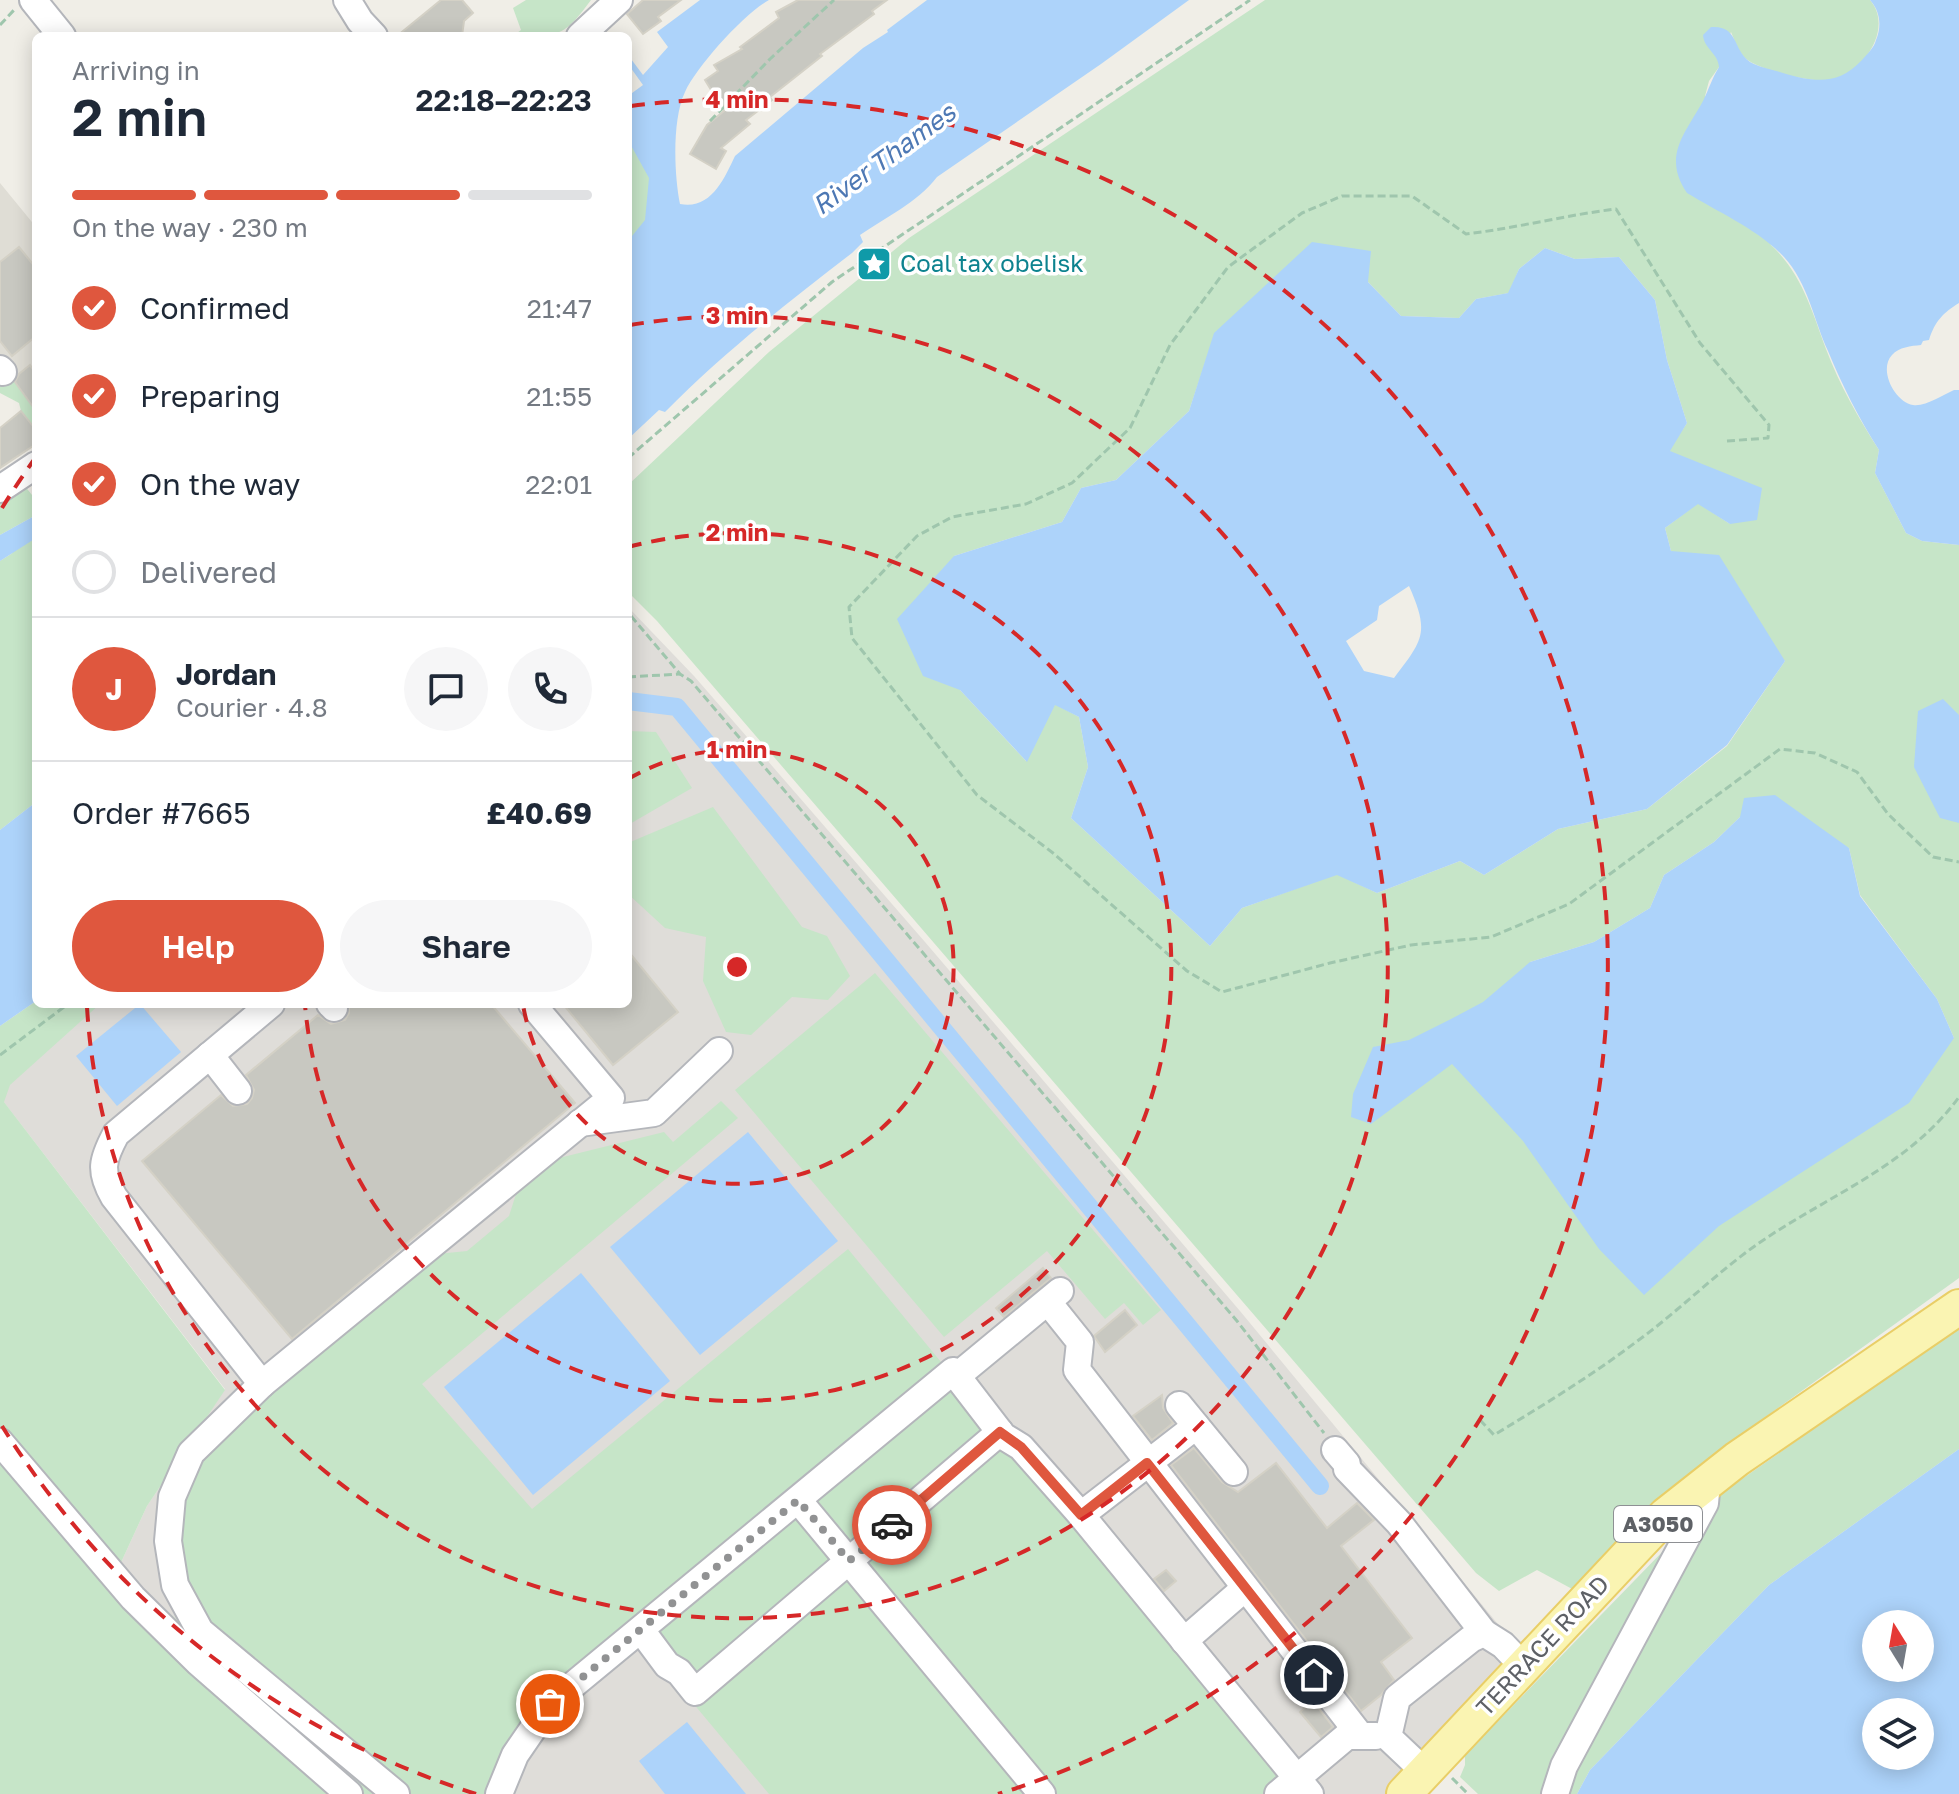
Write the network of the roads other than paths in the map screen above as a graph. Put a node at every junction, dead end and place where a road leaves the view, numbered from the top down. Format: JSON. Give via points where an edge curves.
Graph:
{"nodes":[{"id":1,"x":347,"y":0,"type":"edge"},
{"id":2,"x":619,"y":0,"type":"edge"},
{"id":3,"x":24,"y":4,"type":"edge"},
{"id":4,"x":57,"y":32,"type":"edge"},
{"id":5,"x":370,"y":32,"type":"edge"},
{"id":6,"x":584,"y":32,"type":"edge"},
{"id":7,"x":32,"y":468,"type":"edge"},
{"id":8,"x":0,"y":489,"type":"edge"},
{"id":9,"x":266,"y":1008,"type":"edge"},
{"id":10,"x":535,"y":1008,"type":"edge"},
{"id":11,"x":719,"y":1051,"type":"dead end"},
{"id":12,"x":210,"y":1055,"type":"junction"},
{"id":13,"x":238,"y":1091,"type":"dead end"},
{"id":14,"x":579,"y":1123,"type":"junction"},
{"id":15,"x":1959,"y":1307,"type":"edge"},
{"id":16,"x":957,"y":1376,"type":"junction"},
{"id":17,"x":262,"y":1384,"type":"junction"},
{"id":18,"x":1179,"y":1405,"type":"dead end"},
{"id":19,"x":1196,"y":1426,"type":"junction"},
{"id":20,"x":1000,"y":1432,"type":"junction"},
{"id":21,"x":0,"y":1442,"type":"edge"},
{"id":22,"x":1335,"y":1450,"type":"road end"},
{"id":23,"x":1147,"y":1463,"type":"junction"},
{"id":24,"x":1234,"y":1472,"type":"dead end"},
{"id":25,"x":1707,"y":1481,"type":"junction"},
{"id":26,"x":798,"y":1500,"type":"junction"},
{"id":27,"x":1081,"y":1515,"type":"junction"},
{"id":28,"x":849,"y":1561,"type":"junction"},
{"id":29,"x":1245,"y":1588,"type":"junction"},
{"id":30,"x":641,"y":1630,"type":"junction"},
{"id":31,"x":1484,"y":1633,"type":"junction"},
{"id":32,"x":1184,"y":1641,"type":"junction"},
{"id":33,"x":1524,"y":1667,"type":"junction"},
{"id":34,"x":1359,"y":1734,"type":"junction"},
{"id":35,"x":1388,"y":1737,"type":"junction"},
{"id":36,"x":1427,"y":1781,"type":"edge"},
{"id":37,"x":1295,"y":1789,"type":"edge"},
{"id":38,"x":349,"y":1794,"type":"edge"},
{"id":39,"x":396,"y":1794,"type":"edge"},
{"id":40,"x":499,"y":1794,"type":"edge"},
{"id":41,"x":1042,"y":1794,"type":"edge"},
{"id":42,"x":1555,"y":1794,"type":"edge"}],
"edges":[{"from":1,"to":5,"type":"street"},
{"from":2,"to":6,"type":"street"},
{"from":3,"to":4,"type":"street"},
{"from":7,"to":8,"type":"street"},
{"from":9,"to":12,"type":"street"},
{"from":10,"to":14,"type":"street","via":[[611,1098]]},
{"from":11,"to":14,"type":"street","via":[[654,1113]]},
{"from":12,"to":13,"type":"street"},
{"from":12,"to":17,"type":"street","via":[[116,1134],[104,1155],[104,1179]]},
{"from":14,"to":17,"type":"street"},
{"from":15,"to":25,"type":"main road","name":"TERRACE ROAD","number":"A3050"},
{"from":16,"to":20,"type":"street"},
{"from":16,"to":23,"type":"street","via":[[1054,1297],[1080,1342],[1077,1370]]},
{"from":16,"to":26,"type":"street","via":[[953,1371]]},
{"from":17,"to":39,"type":"street","via":[[191,1453],[184,1467],[172,1497],[168,1541],[175,1585],[200,1631]]},
{"from":18,"to":19,"type":"street"},
{"from":19,"to":23,"type":"street"},
{"from":19,"to":24,"type":"street"},
{"from":20,"to":27,"type":"street","via":[[1021,1447]]},
{"from":20,"to":28,"type":"street"},
{"from":21,"to":38,"type":"street","via":[[133,1598]]},
{"from":22,"to":31,"type":"street"},
{"from":23,"to":27,"type":"street"},
{"from":23,"to":29,"type":"street"},
{"from":25,"to":33,"type":"main road","name":"TERRACE ROAD","number":"A3050","via":[[1666,1515]]},
{"from":25,"to":42,"type":"street","via":[[1705,1503],[1564,1766]]},
{"from":26,"to":28,"type":"street"},
{"from":26,"to":30,"type":"street"},
{"from":27,"to":32,"type":"street"},
{"from":28,"to":30,"type":"street","via":[[695,1692]]},
{"from":28,"to":41,"type":"street"},
{"from":29,"to":32,"type":"street"},
{"from":29,"to":34,"type":"street"},
{"from":30,"to":40,"type":"street","via":[[550,1704],[515,1755]]},
{"from":31,"to":33,"type":"street"},
{"from":31,"to":35,"type":"street","via":[[1397,1698]]},
{"from":32,"to":37,"type":"street"},
{"from":33,"to":36,"type":"main road","name":"TERRACE ROAD","number":"A3050"},
{"from":34,"to":35,"type":"street"},
{"from":34,"to":37,"type":"street","via":[[1347,1736]]},
{"from":35,"to":36,"type":"street"}]}
